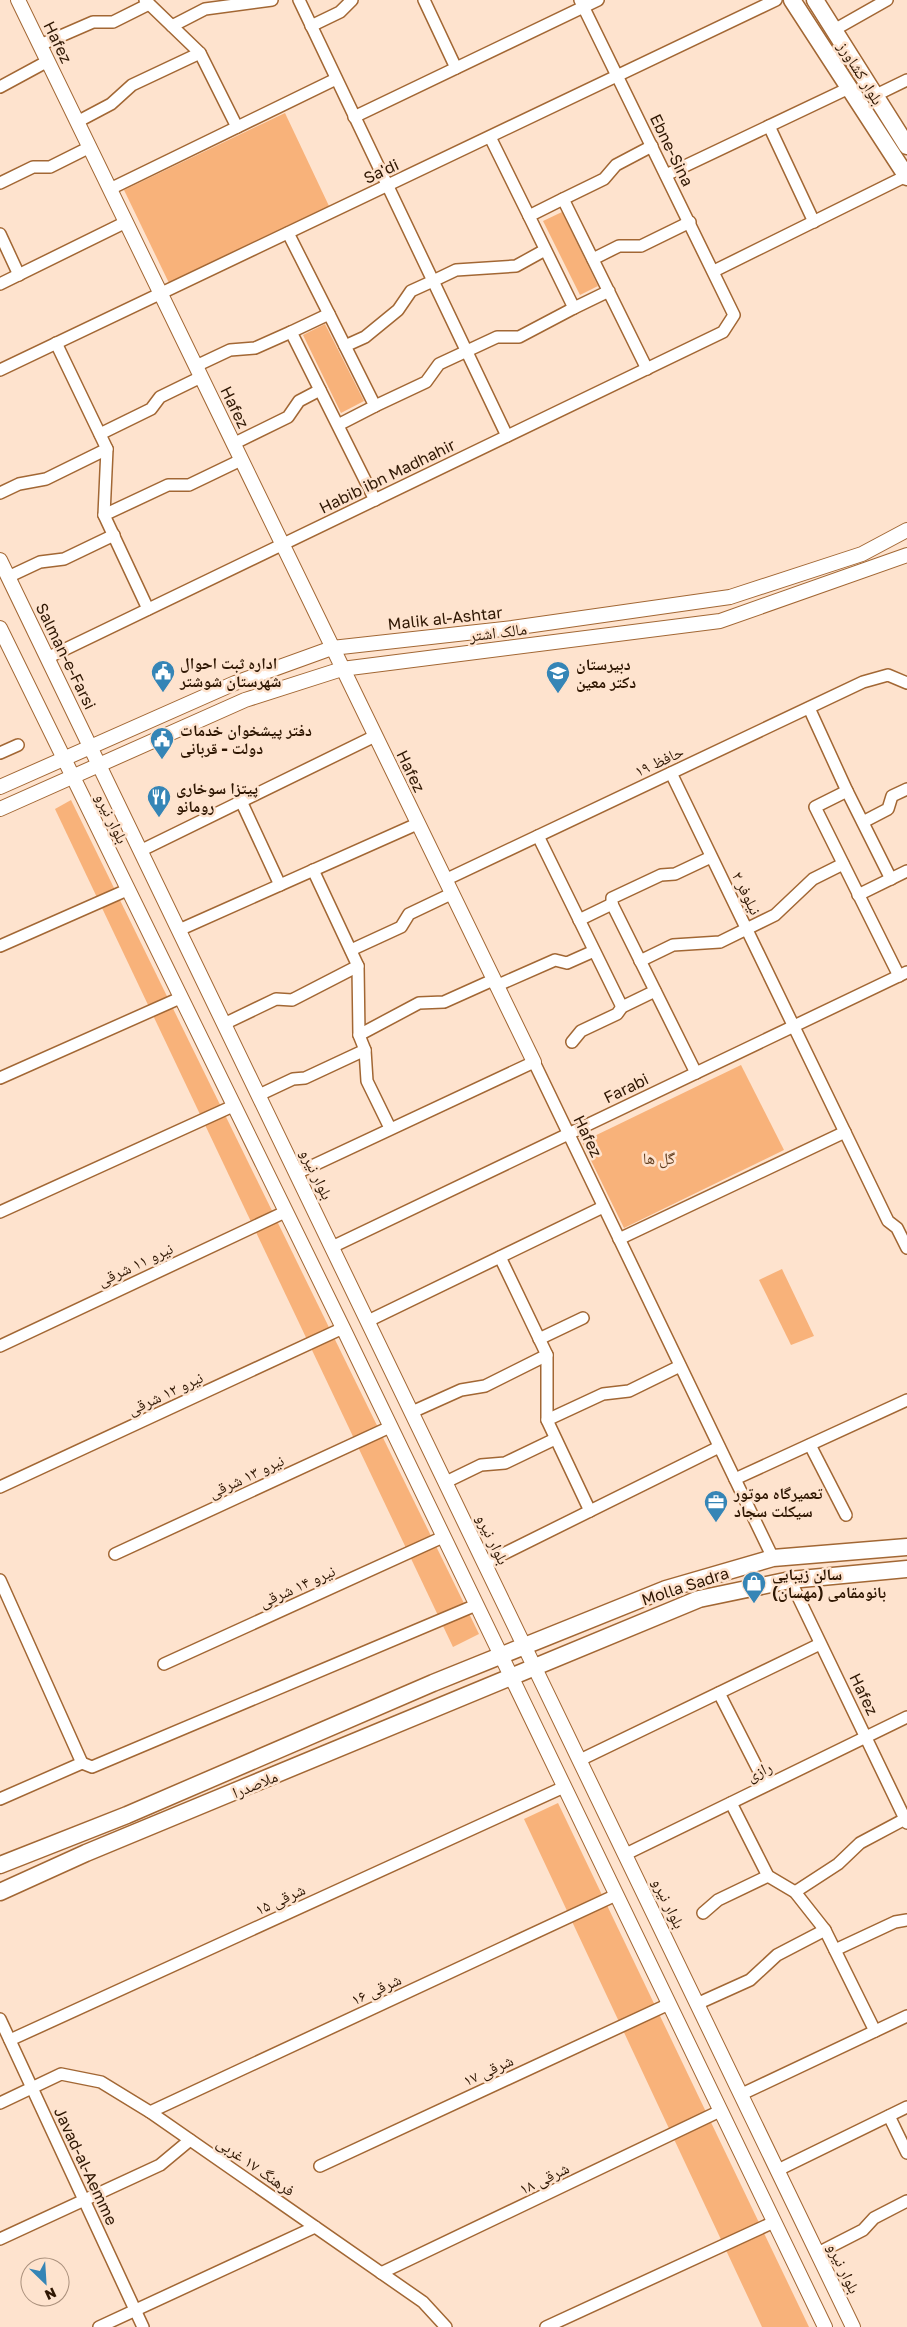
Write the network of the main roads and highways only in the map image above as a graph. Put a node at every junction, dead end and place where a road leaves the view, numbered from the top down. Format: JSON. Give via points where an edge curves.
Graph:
{"nodes":[{"id":1,"x":792,"y":0,"type":"edge"},
{"id":2,"x":815,"y":0,"type":"edge"},
{"id":3,"x":907,"y":146,"type":"edge"},
{"id":4,"x":907,"y":176,"type":"edge"},
{"id":5,"x":907,"y":1547,"type":"edge"},
{"id":6,"x":907,"y":1569,"type":"edge"},
{"id":7,"x":501,"y":1656,"type":"joint"},
{"id":8,"x":511,"y":1678,"type":"joint"},
{"id":9,"x":0,"y":1865,"type":"edge"},
{"id":10,"x":0,"y":1892,"type":"edge"}],
"edges":[{"from":1,"to":4,"type":"main road"},
{"from":2,"to":3,"type":"main road","name":"بلوار کشاورز"},
{"from":5,"to":7,"type":"main road","name":"Molla Sadra","via":[[773,1558],[666,1589]]},
{"from":6,"to":8,"type":"main road","name":"Molla Sadra","via":[[790,1580],[699,1599]]},
{"from":7,"to":9,"type":"main road","name":"ملاصدرا","via":[[128,1815]]},
{"from":8,"to":10,"type":"main road","name":"ملاصدرا"}]}
